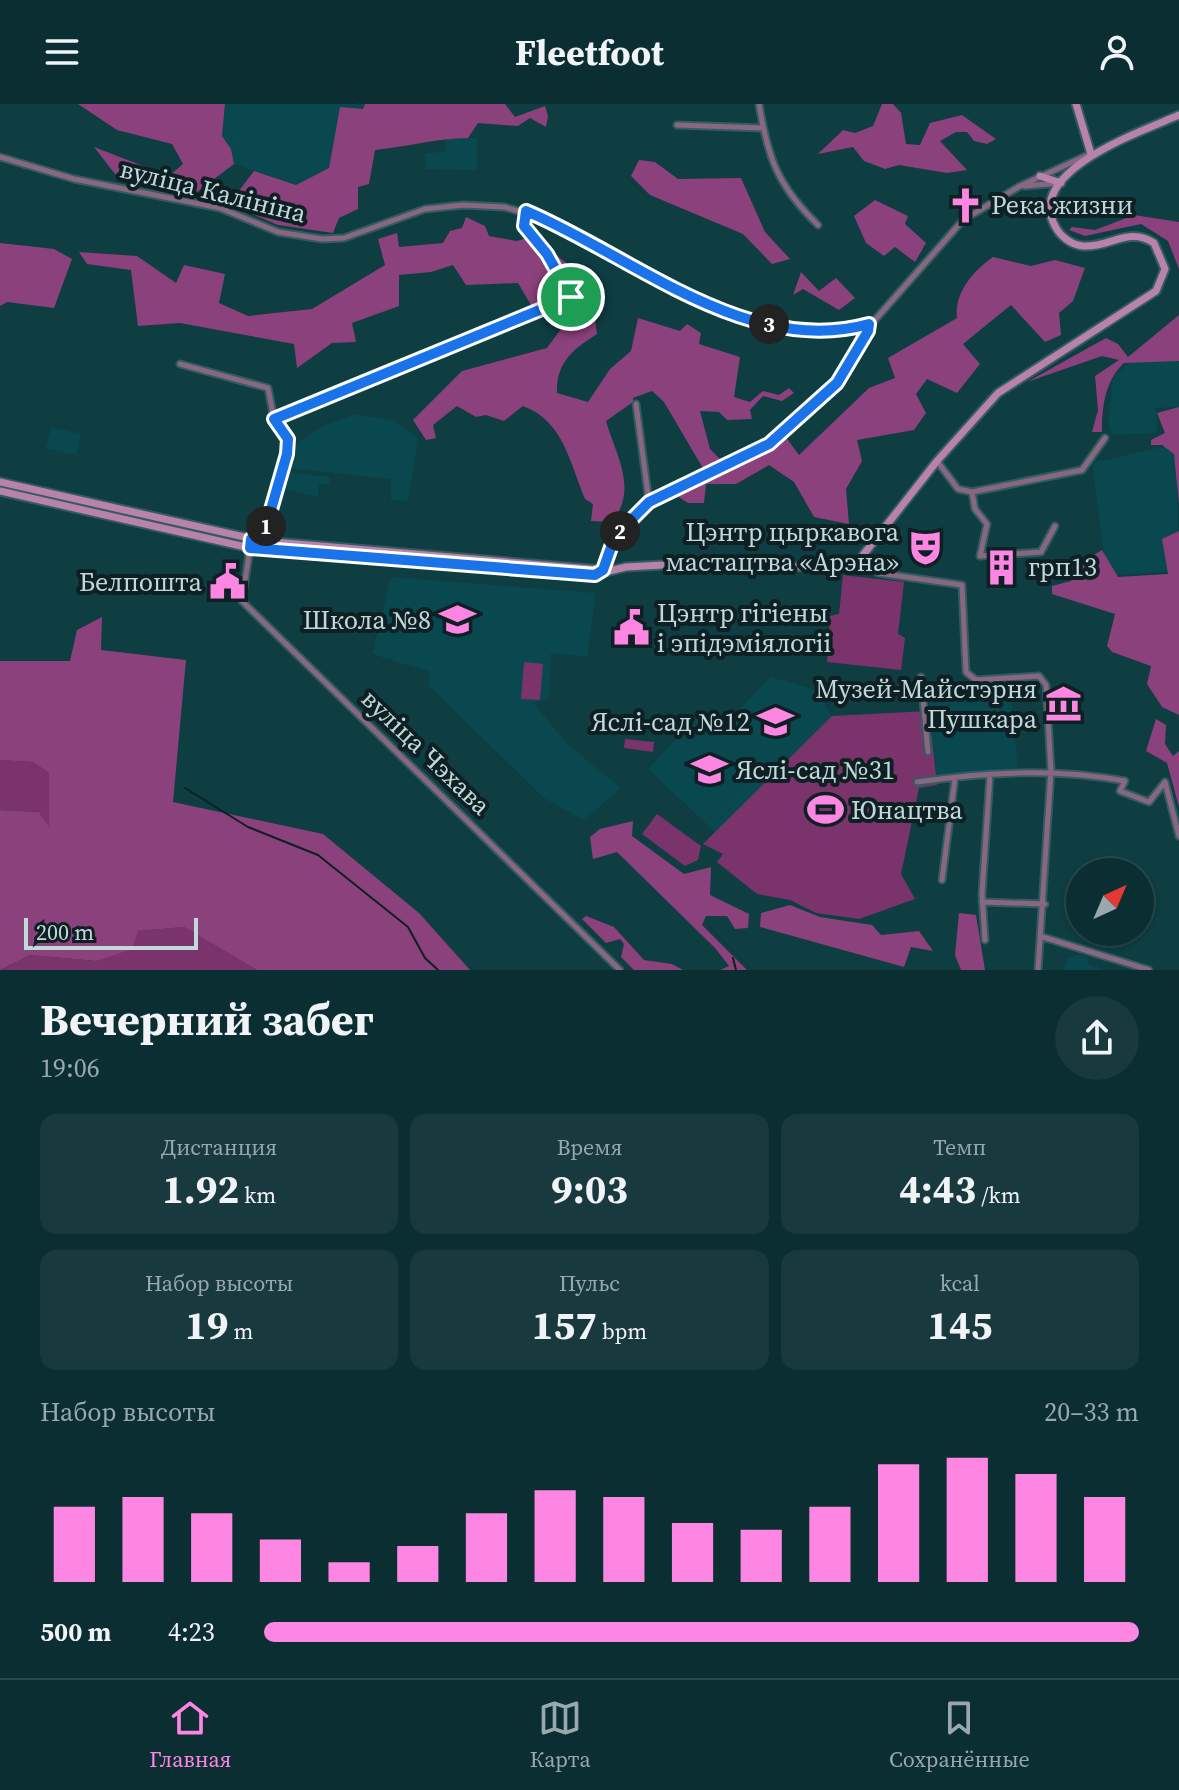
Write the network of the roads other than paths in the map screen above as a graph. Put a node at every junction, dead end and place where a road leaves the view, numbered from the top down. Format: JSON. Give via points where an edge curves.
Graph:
{"nodes":[{"id":1,"x":759,"y":104,"type":"edge"},
{"id":2,"x":1076,"y":104,"type":"edge"},
{"id":3,"x":1179,"y":115,"type":"edge"},
{"id":4,"x":677,"y":125,"type":"dead end"},
{"id":5,"x":763,"y":128,"type":"junction"},
{"id":6,"x":1091,"y":154,"type":"junction"},
{"id":7,"x":0,"y":157,"type":"edge"},
{"id":8,"x":1040,"y":176,"type":"junction"},
{"id":9,"x":1061,"y":183,"type":"junction"},
{"id":10,"x":1020,"y":186,"type":"junction"},
{"id":11,"x":526,"y":211,"type":"junction"},
{"id":12,"x":818,"y":225,"type":"dead end"},
{"id":13,"x":869,"y":324,"type":"junction"},
{"id":14,"x":180,"y":364,"type":"dead end"},
{"id":15,"x":636,"y":404,"type":"dead end"},
{"id":16,"x":274,"y":419,"type":"junction"},
{"id":17,"x":1105,"y":438,"type":"dead end"},
{"id":18,"x":937,"y":461,"type":"junction"},
{"id":19,"x":0,"y":482,"type":"edge"},
{"id":20,"x":0,"y":491,"type":"edge"},
{"id":21,"x":20,"y":491,"type":"junction"},
{"id":22,"x":972,"y":492,"type":"junction"},
{"id":23,"x":649,"y":502,"type":"junction"},
{"id":24,"x":1055,"y":526,"type":"dead end"},
{"id":25,"x":251,"y":539,"type":"junction"},
{"id":26,"x":262,"y":541,"type":"junction"},
{"id":27,"x":250,"y":548,"type":"junction"},
{"id":28,"x":392,"y":557,"type":"junction"},
{"id":29,"x":860,"y":559,"type":"junction"},
{"id":30,"x":603,"y":570,"type":"junction"},
{"id":31,"x":921,"y":677,"type":"dead end"},
{"id":32,"x":928,"y":752,"type":"dead end"},
{"id":33,"x":1051,"y":770,"type":"junction"},
{"id":34,"x":990,"y":775,"type":"junction"},
{"id":35,"x":955,"y":778,"type":"junction"},
{"id":36,"x":917,"y":782,"type":"dead end"},
{"id":37,"x":1179,"y":836,"type":"edge"},
{"id":38,"x":942,"y":880,"type":"dead end"},
{"id":39,"x":982,"y":902,"type":"junction"},
{"id":40,"x":1045,"y":904,"type":"junction"},
{"id":41,"x":1043,"y":937,"type":"junction"},
{"id":42,"x":985,"y":940,"type":"dead end"},
{"id":43,"x":620,"y":970,"type":"edge"},
{"id":44,"x":1038,"y":970,"type":"edge"},
{"id":45,"x":1149,"y":970,"type":"edge"}],
"edges":[{"from":1,"to":5,"type":"street"},
{"from":2,"to":6,"type":"main road"},
{"from":3,"to":6,"type":"main road"},
{"from":4,"to":5,"type":"street"},
{"from":5,"to":12,"type":"street","via":[[771,164],[785,190]]},
{"from":6,"to":8,"type":"street"},
{"from":6,"to":9,"type":"main road"},
{"from":7,"to":11,"type":"street","name":"вуліца Калініна","via":[[74,179],[220,208],[278,232],[322,239],[344,238],[425,209],[463,205]]},
{"from":8,"to":9,"type":"main road"},
{"from":8,"to":10,"type":"street"},
{"from":9,"to":10,"type":"street"},
{"from":9,"to":18,"type":"main road","via":[[1051,217],[1066,240],[1082,246],[1141,236],[1160,251],[1162,280],[1141,304],[998,393]]},
{"from":10,"to":13,"type":"street","via":[[953,228]]},
{"from":11,"to":13,"type":"street","name":"вуліца Калініна","via":[[653,280],[771,324],[824,333]]},
{"from":11,"to":16,"type":"street","via":[[524,226],[571,297]]},
{"from":13,"to":23,"type":"street","via":[[837,383],[769,444]]},
{"from":14,"to":16,"type":"street","via":[[268,388]]},
{"from":15,"to":23,"type":"street"},
{"from":16,"to":26,"type":"street","via":[[288,439],[287,454]]},
{"from":17,"to":22,"type":"street","via":[[1082,470]]},
{"from":18,"to":22,"type":"street","via":[[958,489]]},
{"from":18,"to":29,"type":"main road"},
{"from":19,"to":21,"type":"main road"},
{"from":20,"to":21,"type":"main road"},
{"from":21,"to":25,"type":"main road"},
{"from":21,"to":27,"type":"main road"},
{"from":22,"to":24,"type":"street","via":[[975,509],[987,524],[980,556],[1041,552]]},
{"from":23,"to":30,"type":"street","via":[[615,536]]},
{"from":25,"to":26,"type":"main road"},
{"from":25,"to":27,"type":"main road"},
{"from":26,"to":28,"type":"main road"},
{"from":27,"to":28,"type":"main road"},
{"from":27,"to":43,"type":"street","name":"вуліца Чэхава","via":[[242,601]]},
{"from":28,"to":30,"type":"main road","via":[[519,560]]},
{"from":29,"to":30,"type":"main road","via":[[839,569],[719,562]]},
{"from":29,"to":33,"type":"street","via":[[878,573],[962,585],[966,672],[976,680],[1039,676],[1046,685]]},
{"from":31,"to":32,"type":"street"},
{"from":33,"to":34,"type":"street"},
{"from":33,"to":37,"type":"street","via":[[1125,781],[1120,791],[1149,802],[1165,782]]},
{"from":33,"to":40,"type":"street"},
{"from":34,"to":35,"type":"street"},
{"from":34,"to":39,"type":"street"},
{"from":35,"to":36,"type":"street"},
{"from":35,"to":38,"type":"street"},
{"from":39,"to":40,"type":"street"},
{"from":39,"to":42,"type":"street"},
{"from":40,"to":41,"type":"street"},
{"from":41,"to":44,"type":"street"},
{"from":41,"to":45,"type":"street"}]}
